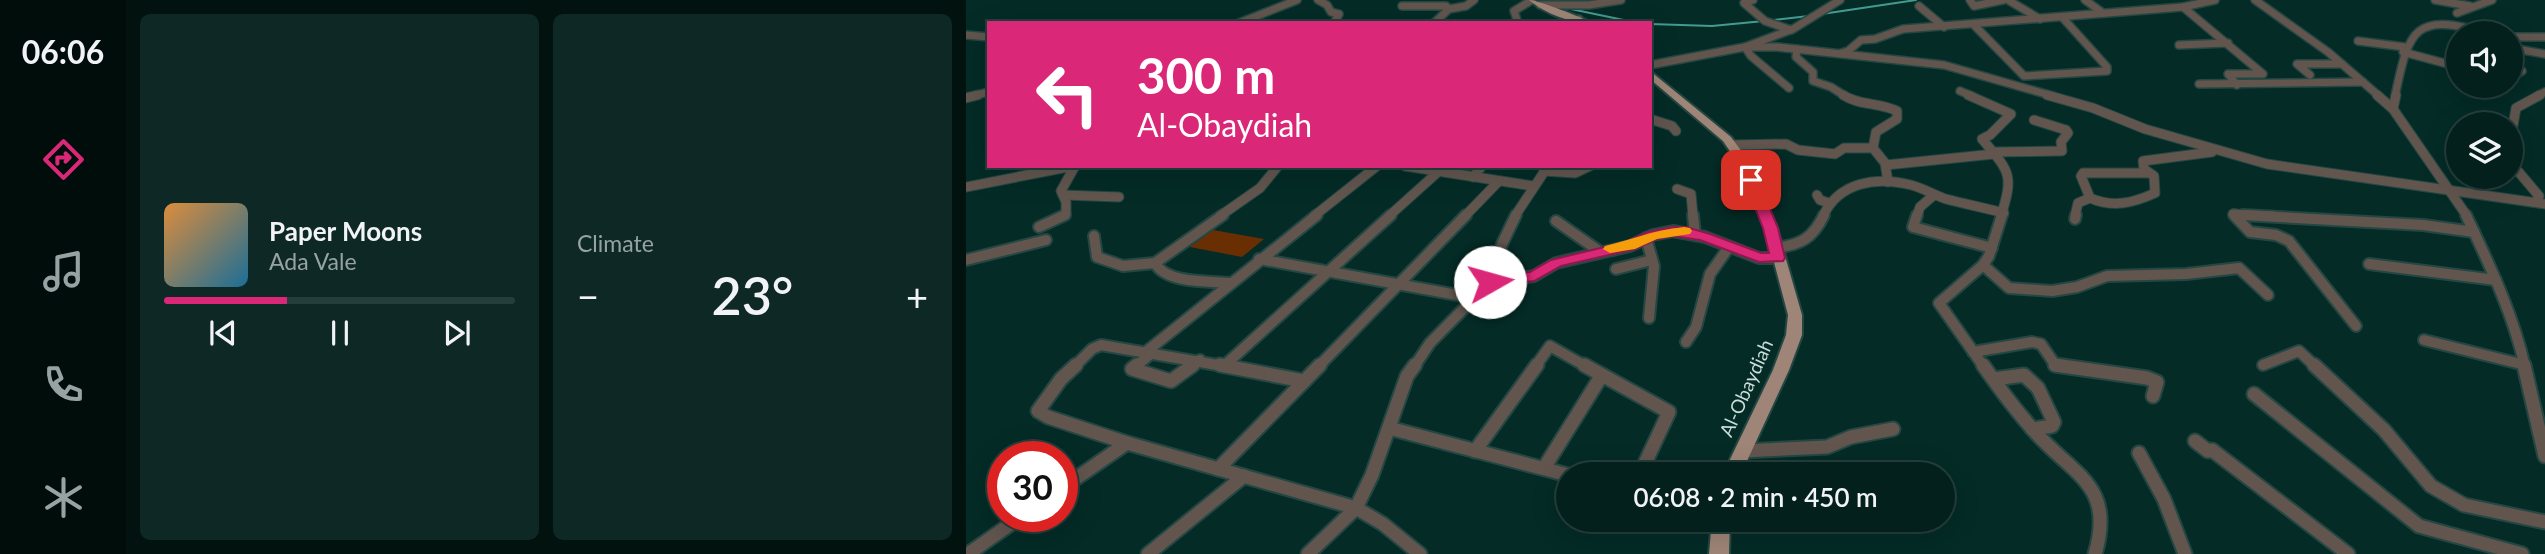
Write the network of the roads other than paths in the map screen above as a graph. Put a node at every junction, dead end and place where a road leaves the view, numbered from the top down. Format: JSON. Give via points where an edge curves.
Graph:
{"nodes":[{"id":1,"x":1297,"y":0,"type":"edge"},
{"id":2,"x":1318,"y":0,"type":"edge"},
{"id":3,"x":1474,"y":0,"type":"edge"},
{"id":4,"x":1621,"y":0,"type":"edge"},
{"id":5,"x":1753,"y":0,"type":"edge"},
{"id":6,"x":1840,"y":0,"type":"edge"},
{"id":7,"x":1970,"y":0,"type":"edge"},
{"id":8,"x":2005,"y":0,"type":"edge"},
{"id":9,"x":2085,"y":0,"type":"edge"},
{"id":10,"x":2215,"y":0,"type":"edge"},
{"id":11,"x":2255,"y":0,"type":"edge"},
{"id":12,"x":2435,"y":0,"type":"edge"},
{"id":13,"x":2492,"y":0,"type":"edge"},
{"id":14,"x":1538,"y":1,"type":"edge"},
{"id":15,"x":1402,"y":6,"type":"dead end"},
{"id":16,"x":1919,"y":6,"type":"dead end"},
{"id":17,"x":2472,"y":6,"type":"junction"},
{"id":18,"x":2183,"y":7,"type":"junction"},
{"id":19,"x":1449,"y":9,"type":"junction"},
{"id":20,"x":2103,"y":13,"type":"junction"},
{"id":21,"x":2457,"y":13,"type":"dead end"},
{"id":22,"x":2062,"y":18,"type":"junction"},
{"id":23,"x":2040,"y":19,"type":"junction"},
{"id":24,"x":1247,"y":21,"type":"edge"},
{"id":25,"x":1335,"y":21,"type":"edge"},
{"id":26,"x":1436,"y":21,"type":"edge"},
{"id":27,"x":1517,"y":21,"type":"edge"},
{"id":28,"x":1583,"y":21,"type":"edge"},
{"id":29,"x":2446,"y":22,"type":"edge"},
{"id":30,"x":2430,"y":23,"type":"junction"},
{"id":31,"x":1974,"y":25,"type":"junction"},
{"id":32,"x":1944,"y":27,"type":"junction"},
{"id":33,"x":2446,"y":28,"type":"edge"},
{"id":34,"x":1791,"y":30,"type":"junction"},
{"id":35,"x":966,"y":35,"type":"edge"},
{"id":36,"x":987,"y":37,"type":"edge"},
{"id":37,"x":2523,"y":37,"type":"edge"},
{"id":38,"x":2545,"y":37,"type":"edge"},
{"id":39,"x":2358,"y":41,"type":"dead end"},
{"id":40,"x":2228,"y":43,"type":"junction"},
{"id":41,"x":2179,"y":45,"type":"dead end"},
{"id":42,"x":1745,"y":47,"type":"junction"},
{"id":43,"x":1797,"y":50,"type":"junction"},
{"id":44,"x":2404,"y":50,"type":"junction"},
{"id":45,"x":2523,"y":50,"type":"edge"},
{"id":46,"x":1838,"y":54,"type":"junction"},
{"id":47,"x":2545,"y":54,"type":"edge"},
{"id":48,"x":2446,"y":62,"type":"edge"},
{"id":49,"x":2342,"y":64,"type":"junction"},
{"id":50,"x":1652,"y":65,"type":"edge"},
{"id":51,"x":2310,"y":75,"type":"dead end"},
{"id":52,"x":1653,"y":80,"type":"edge"},
{"id":53,"x":2363,"y":82,"type":"junction"},
{"id":54,"x":2199,"y":84,"type":"dead end"},
{"id":55,"x":2237,"y":85,"type":"junction"},
{"id":56,"x":1789,"y":88,"type":"dead end"},
{"id":57,"x":1960,"y":91,"type":"dead end"},
{"id":58,"x":2545,"y":92,"type":"edge"},
{"id":59,"x":987,"y":93,"type":"edge"},
{"id":60,"x":966,"y":99,"type":"edge"},
{"id":61,"x":987,"y":100,"type":"edge"},
{"id":62,"x":2393,"y":109,"type":"junction"},
{"id":63,"x":2515,"y":112,"type":"edge"},
{"id":64,"x":1652,"y":120,"type":"edge"},
{"id":65,"x":2034,"y":120,"type":"dead end"},
{"id":66,"x":1676,"y":131,"type":"dead end"},
{"id":67,"x":1731,"y":145,"type":"junction"},
{"id":68,"x":1873,"y":148,"type":"junction"},
{"id":69,"x":2224,"y":152,"type":"junction"},
{"id":70,"x":1994,"y":153,"type":"junction"},
{"id":71,"x":1886,"y":165,"type":"junction"},
{"id":72,"x":1024,"y":168,"type":"edge"},
{"id":73,"x":1064,"y":168,"type":"edge"},
{"id":74,"x":1073,"y":168,"type":"edge"},
{"id":75,"x":1276,"y":168,"type":"edge"},
{"id":76,"x":1374,"y":168,"type":"edge"},
{"id":77,"x":1416,"y":168,"type":"edge"},
{"id":78,"x":1480,"y":168,"type":"edge"},
{"id":79,"x":1588,"y":168,"type":"edge"},
{"id":80,"x":1546,"y":169,"type":"edge"},
{"id":81,"x":1438,"y":172,"type":"junction"},
{"id":82,"x":2149,"y":173,"type":"junction"},
{"id":83,"x":1473,"y":177,"type":"junction"},
{"id":84,"x":2523,"y":177,"type":"edge"},
{"id":85,"x":1007,"y":179,"type":"junction"},
{"id":86,"x":1499,"y":181,"type":"junction"},
{"id":87,"x":1888,"y":182,"type":"junction"},
{"id":88,"x":1533,"y":186,"type":"junction"},
{"id":89,"x":966,"y":187,"type":"edge"},
{"id":90,"x":1677,"y":189,"type":"dead end"},
{"id":91,"x":2451,"y":191,"type":"junction"},
{"id":92,"x":1063,"y":195,"type":"junction"},
{"id":93,"x":1816,"y":195,"type":"dead end"},
{"id":94,"x":1934,"y":195,"type":"junction"},
{"id":95,"x":1119,"y":197,"type":"dead end"},
{"id":96,"x":2090,"y":198,"type":"junction"},
{"id":97,"x":1829,"y":203,"type":"junction"},
{"id":98,"x":2541,"y":203,"type":"edge"},
{"id":99,"x":2004,"y":213,"type":"junction"},
{"id":100,"x":2075,"y":219,"type":"dead end"},
{"id":101,"x":1556,"y":220,"type":"dead end"},
{"id":102,"x":1039,"y":227,"type":"dead end"},
{"id":103,"x":2474,"y":232,"type":"junction"},
{"id":104,"x":1695,"y":234,"type":"junction"},
{"id":105,"x":1094,"y":236,"type":"dead end"},
{"id":106,"x":1646,"y":238,"type":"junction"},
{"id":107,"x":1046,"y":240,"type":"dead end"},
{"id":108,"x":1729,"y":247,"type":"junction"},
{"id":109,"x":1993,"y":248,"type":"junction"},
{"id":110,"x":1599,"y":251,"type":"junction"},
{"id":111,"x":1777,"y":253,"type":"junction"},
{"id":112,"x":1259,"y":259,"type":"junction"},
{"id":113,"x":966,"y":260,"type":"edge"},
{"id":114,"x":1652,"y":260,"type":"junction"},
{"id":115,"x":1155,"y":263,"type":"junction"},
{"id":116,"x":2369,"y":264,"type":"dead end"},
{"id":117,"x":1983,"y":265,"type":"junction"},
{"id":118,"x":1616,"y":269,"type":"dead end"},
{"id":119,"x":1327,"y":273,"type":"junction"},
{"id":120,"x":2496,"y":280,"type":"junction"},
{"id":121,"x":1490,"y":282,"type":"junction"},
{"id":122,"x":1231,"y":283,"type":"junction"},
{"id":123,"x":1399,"y":284,"type":"junction"},
{"id":124,"x":2268,"y":295,"type":"dead end"},
{"id":125,"x":1474,"y":298,"type":"junction"},
{"id":126,"x":1649,"y":318,"type":"dead end"},
{"id":127,"x":2356,"y":326,"type":"dead end"},
{"id":128,"x":2424,"y":340,"type":"dead end"},
{"id":129,"x":1686,"y":342,"type":"dead end"},
{"id":130,"x":1150,"y":351,"type":"junction"},
{"id":131,"x":1973,"y":352,"type":"junction"},
{"id":132,"x":1200,"y":360,"type":"junction"},
{"id":133,"x":1225,"y":365,"type":"junction"},
{"id":134,"x":2263,"y":365,"type":"dead end"},
{"id":135,"x":2525,"y":365,"type":"junction"},
{"id":136,"x":1602,"y":375,"type":"junction"},
{"id":137,"x":1994,"y":379,"type":"junction"},
{"id":138,"x":1304,"y":381,"type":"junction"},
{"id":139,"x":2254,"y":394,"type":"dead end"},
{"id":140,"x":2153,"y":396,"type":"dead end"},
{"id":141,"x":1389,"y":428,"type":"junction"},
{"id":142,"x":1893,"y":429,"type":"dead end"},
{"id":143,"x":2032,"y":429,"type":"junction"},
{"id":144,"x":2195,"y":441,"type":"dead end"},
{"id":145,"x":1127,"y":443,"type":"junction"},
{"id":146,"x":1475,"y":450,"type":"junction"},
{"id":147,"x":1743,"y":451,"type":"junction"},
{"id":148,"x":2139,"y":453,"type":"dead end"},
{"id":149,"x":2545,"y":456,"type":"edge"},
{"id":150,"x":1646,"y":462,"type":"edge"},
{"id":151,"x":1738,"y":462,"type":"edge"},
{"id":152,"x":1544,"y":468,"type":"junction"},
{"id":153,"x":1218,"y":469,"type":"junction"},
{"id":154,"x":1556,"y":472,"type":"edge"},
{"id":155,"x":1244,"y":476,"type":"junction"},
{"id":156,"x":1078,"y":477,"type":"edge"},
{"id":157,"x":1356,"y":508,"type":"junction"},
{"id":158,"x":2545,"y":522,"type":"edge"},
{"id":159,"x":999,"y":532,"type":"edge"},
{"id":160,"x":1720,"y":532,"type":"edge"},
{"id":161,"x":968,"y":554,"type":"edge"},
{"id":162,"x":1149,"y":554,"type":"edge"},
{"id":163,"x":1308,"y":554,"type":"edge"},
{"id":164,"x":1420,"y":554,"type":"edge"},
{"id":165,"x":1719,"y":554,"type":"edge"},
{"id":166,"x":2095,"y":554,"type":"edge"},
{"id":167,"x":2185,"y":554,"type":"edge"},
{"id":168,"x":2348,"y":554,"type":"edge"},
{"id":169,"x":2522,"y":554,"type":"edge"}],
"edges":[{"from":1,"to":24,"type":"street"},
{"from":2,"to":25,"type":"street","via":[[1339,14]]},
{"from":3,"to":19,"type":"street"},
{"from":4,"to":14,"type":"street","via":[[1589,5]]},
{"from":5,"to":34,"type":"street","via":[[1744,3],[1765,21]]},
{"from":6,"to":34,"type":"street"},
{"from":7,"to":8,"type":"street","via":[[1974,6]]},
{"from":8,"to":23,"type":"street"},
{"from":9,"to":20,"type":"street"},
{"from":10,"to":18,"type":"street"},
{"from":11,"to":49,"type":"street"},
{"from":12,"to":17,"type":"street"},
{"from":13,"to":17,"type":"street"},
{"from":14,"to":27,"type":"street","via":[[1514,11]]},
{"from":14,"to":28,"type":"main road"},
{"from":15,"to":19,"type":"street","via":[[1442,5]]},
{"from":16,"to":32,"type":"street"},
{"from":17,"to":21,"type":"street"},
{"from":18,"to":20,"type":"street"},
{"from":18,"to":40,"type":"street"},
{"from":19,"to":26,"type":"street"},
{"from":20,"to":22,"type":"street"},
{"from":22,"to":23,"type":"street"},
{"from":22,"to":31,"type":"street","via":[[2107,71],[2024,76]]},
{"from":23,"to":31,"type":"street"},
{"from":29,"to":30,"type":"street"},
{"from":30,"to":33,"type":"street"},
{"from":30,"to":44,"type":"street"},
{"from":31,"to":32,"type":"street"},
{"from":32,"to":46,"type":"street","via":[[1898,30],[1861,40]]},
{"from":34,"to":42,"type":"street"},
{"from":35,"to":36,"type":"street"},
{"from":37,"to":38,"type":"street"},
{"from":39,"to":44,"type":"street"},
{"from":40,"to":41,"type":"street"},
{"from":40,"to":55,"type":"street","via":[[2263,74],[2228,74]]},
{"from":42,"to":43,"type":"street"},
{"from":42,"to":50,"type":"street"},
{"from":42,"to":56,"type":"street"},
{"from":43,"to":46,"type":"street"},
{"from":43,"to":68,"type":"street","via":[[1796,57],[1811,69],[1813,81],[1855,103],[1885,105],[1897,111],[1897,119],[1876,132]]},
{"from":44,"to":48,"type":"street"},
{"from":44,"to":62,"type":"street"},
{"from":45,"to":47,"type":"street"},
{"from":46,"to":69,"type":"street","via":[[1944,65]]},
{"from":49,"to":51,"type":"street","via":[[2297,64]]},
{"from":49,"to":53,"type":"street"},
{"from":52,"to":67,"type":"main road","name":"Al-Obaydiah"},
{"from":53,"to":55,"type":"street"},
{"from":53,"to":62,"type":"street"},
{"from":54,"to":55,"type":"street"},
{"from":57,"to":70,"type":"street","via":[[2011,114],[1982,139]]},
{"from":58,"to":63,"type":"street"},
{"from":59,"to":60,"type":"street"},
{"from":60,"to":61,"type":"street"},
{"from":62,"to":91,"type":"street"},
{"from":64,"to":66,"type":"street"},
{"from":65,"to":70,"type":"street","via":[[2066,130],[2062,151]]},
{"from":67,"to":68,"type":"street","via":[[1786,144],[1835,154],[1844,148]]},
{"from":67,"to":111,"type":"main road","name":"Al-Obaydiah","via":[[1760,201]]},
{"from":68,"to":71,"type":"street"},
{"from":69,"to":82,"type":"street","via":[[2143,162]]},
{"from":69,"to":91,"type":"street","via":[[2282,167]]},
{"from":70,"to":71,"type":"street"},
{"from":70,"to":99,"type":"street","via":[[2011,185]]},
{"from":71,"to":87,"type":"street"},
{"from":72,"to":85,"type":"street"},
{"from":73,"to":85,"type":"street"},
{"from":74,"to":92,"type":"street"},
{"from":75,"to":115,"type":"street","via":[[1260,188]]},
{"from":76,"to":112,"type":"street"},
{"from":77,"to":81,"type":"street"},
{"from":78,"to":83,"type":"street"},
{"from":79,"to":80,"type":"street","via":[[1577,173]]},
{"from":80,"to":88,"type":"street"},
{"from":81,"to":83,"type":"street"},
{"from":81,"to":119,"type":"street"},
{"from":82,"to":96,"type":"street","via":[[2154,176],[2155,194],[2137,202],[2114,204]]},
{"from":82,"to":96,"type":"street","via":[[2082,173]]},
{"from":83,"to":86,"type":"street"},
{"from":84,"to":98,"type":"street"},
{"from":85,"to":89,"type":"street"},
{"from":86,"to":88,"type":"street"},
{"from":86,"to":123,"type":"street"},
{"from":87,"to":94,"type":"street"},
{"from":87,"to":97,"type":"street","via":[[1860,183]]},
{"from":88,"to":121,"type":"street","via":[[1518,208]]},
{"from":90,"to":104,"type":"street","via":[[1691,194]]},
{"from":91,"to":98,"type":"street"},
{"from":91,"to":103,"type":"street"},
{"from":92,"to":95,"type":"street"},
{"from":92,"to":102,"type":"street","via":[[1064,217]]},
{"from":93,"to":97,"type":"street"},
{"from":94,"to":99,"type":"street"},
{"from":94,"to":109,"type":"street","via":[[1920,207],[1913,227]]},
{"from":96,"to":100,"type":"street","via":[[2078,203]]},
{"from":97,"to":111,"type":"street","via":[[1816,231]]},
{"from":99,"to":109,"type":"street"},
{"from":101,"to":110,"type":"street"},
{"from":103,"to":120,"type":"street"},
{"from":103,"to":127,"type":"street","via":[[2234,214],[2250,232],[2289,241]]},
{"from":104,"to":106,"type":"street","via":[[1673,231]]},
{"from":104,"to":108,"type":"street"},
{"from":105,"to":115,"type":"street","via":[[1097,257],[1123,266]]},
{"from":106,"to":110,"type":"street"},
{"from":106,"to":114,"type":"street"},
{"from":107,"to":113,"type":"street"},
{"from":108,"to":111,"type":"street","via":[[1759,258]]},
{"from":108,"to":129,"type":"street","via":[[1712,270],[1698,326]]},
{"from":109,"to":117,"type":"street"},
{"from":110,"to":121,"type":"street","via":[[1556,263],[1534,276]]},
{"from":111,"to":147,"type":"main road","name":"Al-Obaydiah","via":[[1795,315],[1794,335]]},
{"from":112,"to":119,"type":"street"},
{"from":112,"to":122,"type":"street"},
{"from":114,"to":118,"type":"street"},
{"from":114,"to":126,"type":"street"},
{"from":115,"to":122,"type":"street","via":[[1175,277]]},
{"from":116,"to":120,"type":"street"},
{"from":117,"to":124,"type":"street","via":[[2009,288],[2052,291],[2107,276],[2239,268]]},
{"from":117,"to":131,"type":"street","via":[[1939,303]]},
{"from":119,"to":123,"type":"street"},
{"from":119,"to":133,"type":"street"},
{"from":120,"to":135,"type":"street"},
{"from":121,"to":125,"type":"street"},
{"from":122,"to":130,"type":"street"},
{"from":123,"to":125,"type":"street"},
{"from":123,"to":138,"type":"street"},
{"from":125,"to":141,"type":"street","via":[[1416,361]]},
{"from":128,"to":135,"type":"street"},
{"from":130,"to":132,"type":"street"},
{"from":130,"to":132,"type":"street","via":[[1132,369],[1171,381]]},
{"from":130,"to":145,"type":"street","via":[[1110,345],[1092,349],[1038,411]]},
{"from":131,"to":137,"type":"street"},
{"from":131,"to":140,"type":"street","via":[[2041,344],[2056,366],[2147,377],[2157,382]]},
{"from":132,"to":133,"type":"street"},
{"from":133,"to":138,"type":"street"},
{"from":134,"to":158,"type":"street","via":[[2299,351],[2384,430],[2431,486],[2464,505]]},
{"from":135,"to":149,"type":"street"},
{"from":136,"to":146,"type":"street","via":[[1550,346]]},
{"from":136,"to":150,"type":"street","via":[[1669,412]]},
{"from":136,"to":152,"type":"street"},
{"from":137,"to":143,"type":"street"},
{"from":137,"to":143,"type":"street","via":[[2025,375],[2038,388],[2054,422]]},
{"from":138,"to":153,"type":"street"},
{"from":139,"to":169,"type":"street","via":[[2419,526]]},
{"from":141,"to":146,"type":"street"},
{"from":141,"to":157,"type":"street"},
{"from":142,"to":147,"type":"street","via":[[1827,447]]},
{"from":143,"to":166,"type":"street","via":[[2077,468],[2096,497],[2104,525]]},
{"from":144,"to":168,"type":"street"},
{"from":145,"to":153,"type":"street"},
{"from":145,"to":156,"type":"street"},
{"from":146,"to":152,"type":"street"},
{"from":147,"to":151,"type":"main road","name":"Al-Obaydiah"},
{"from":148,"to":167,"type":"street","via":[[2164,499]]},
{"from":152,"to":154,"type":"street"},
{"from":153,"to":155,"type":"street"},
{"from":155,"to":157,"type":"street"},
{"from":155,"to":162,"type":"street"},
{"from":157,"to":163,"type":"street"},
{"from":157,"to":164,"type":"street"},
{"from":159,"to":161,"type":"street"},
{"from":160,"to":165,"type":"main road"}]}
